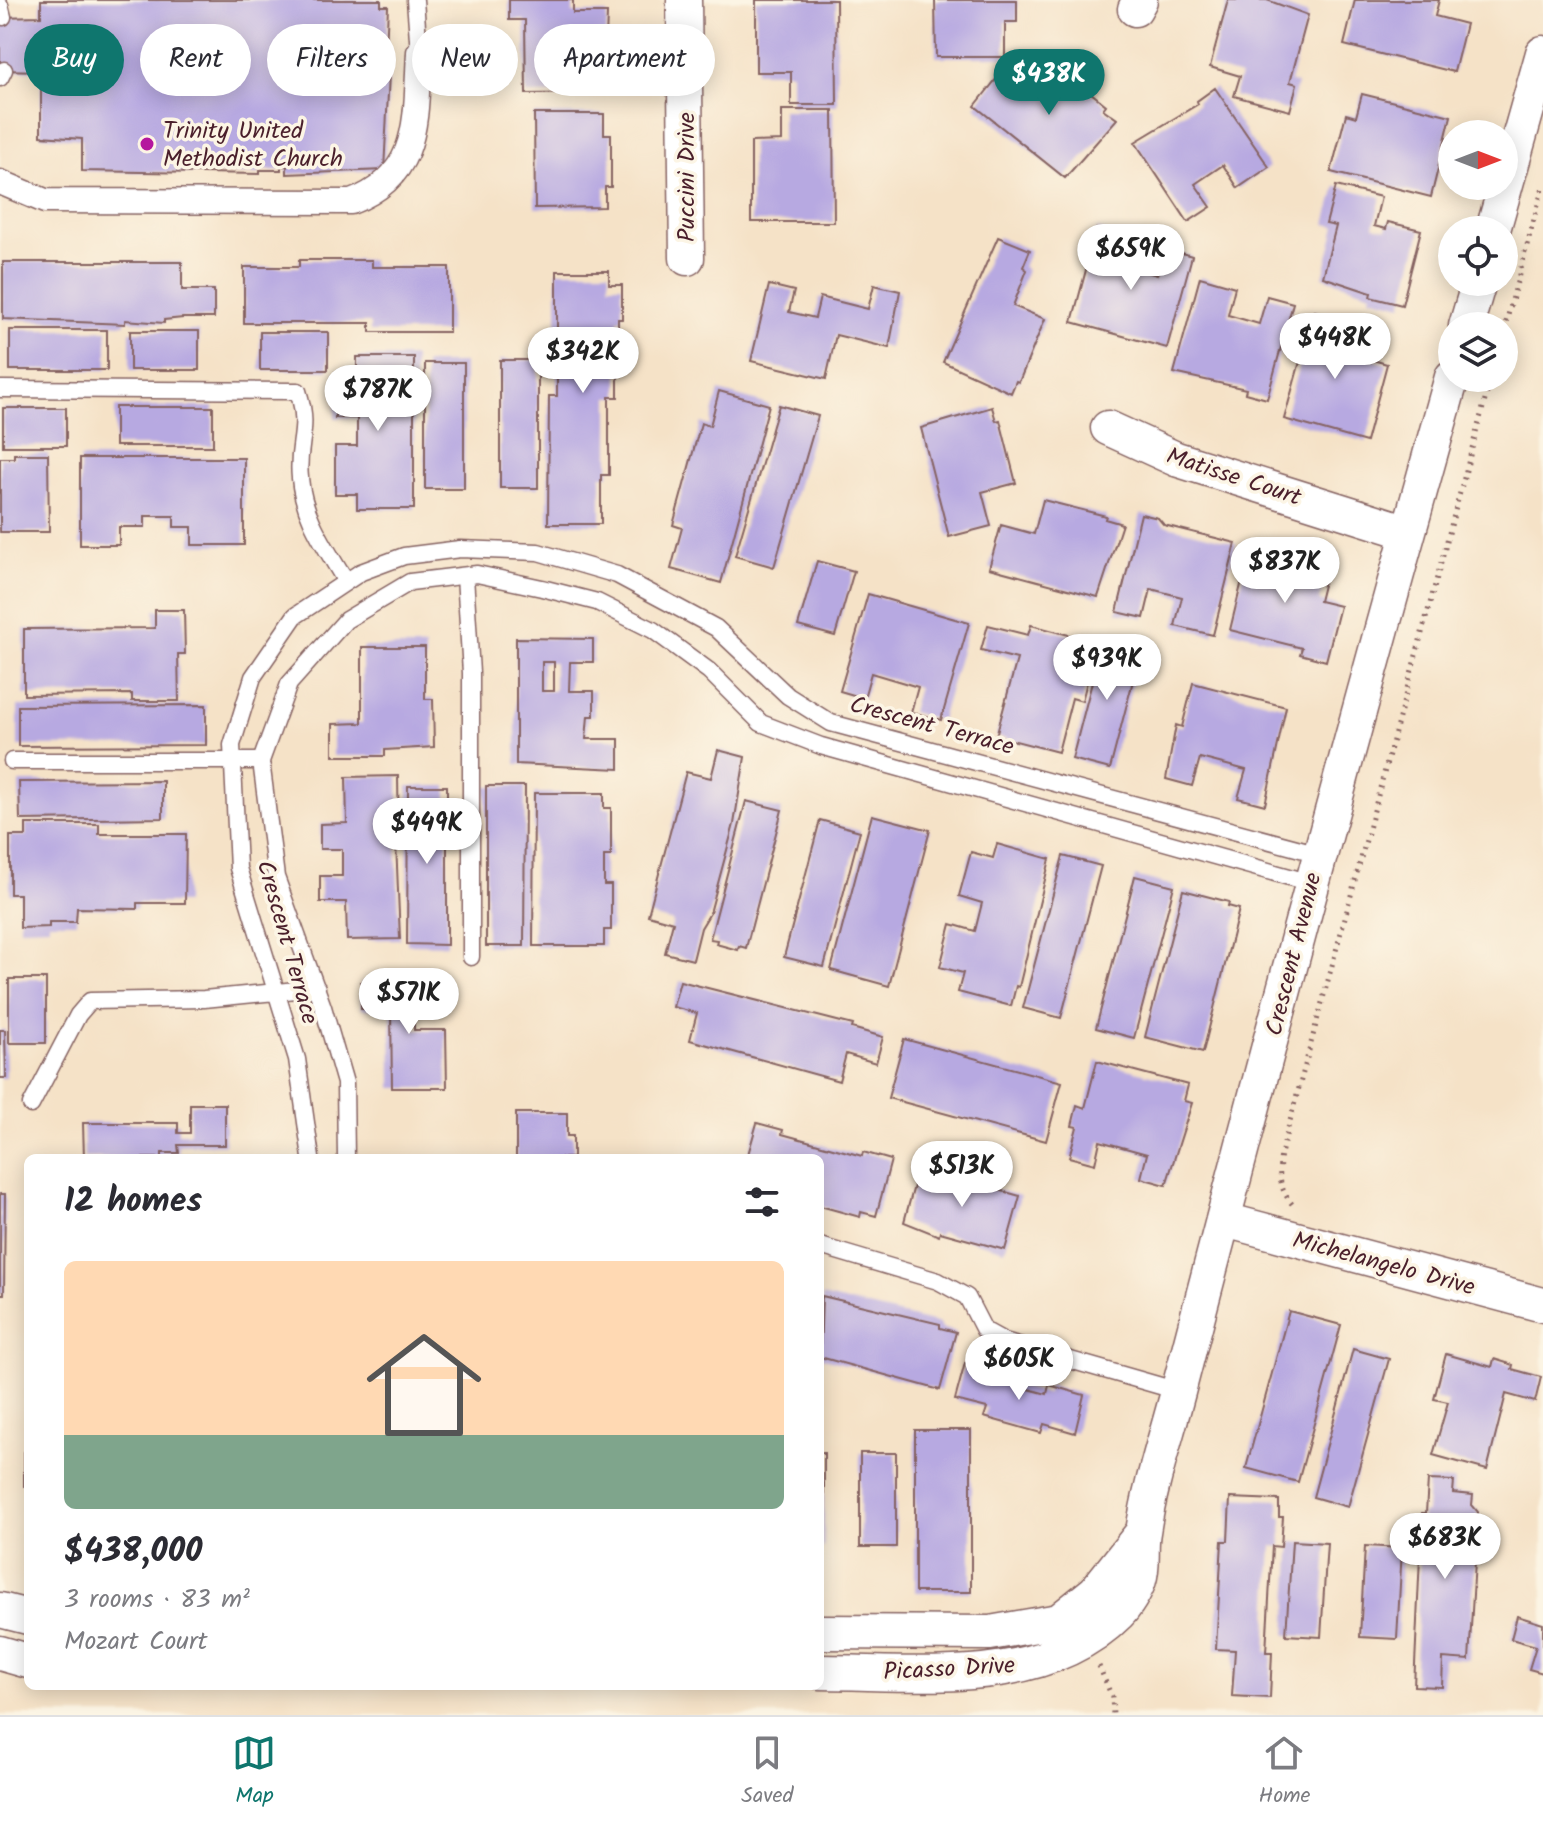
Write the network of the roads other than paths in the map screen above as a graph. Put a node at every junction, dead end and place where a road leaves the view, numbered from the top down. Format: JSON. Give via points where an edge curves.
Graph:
{"nodes":[{"id":1,"x":415,"y":0,"type":"edge"},
{"id":2,"x":684,"y":0,"type":"edge"},
{"id":3,"x":417,"y":24,"type":"edge"},
{"id":4,"x":1543,"y":53,"type":"edge"},
{"id":5,"x":416,"y":96,"type":"edge"},
{"id":6,"x":0,"y":182,"type":"edge"},
{"id":7,"x":1497,"y":216,"type":"edge"},
{"id":8,"x":687,"y":258,"type":"dead end"},
{"id":9,"x":0,"y":389,"type":"edge"},
{"id":10,"x":1448,"y":392,"type":"edge"},
{"id":11,"x":1108,"y":428,"type":"dead end"},
{"id":12,"x":1408,"y":532,"type":"junction"},
{"id":13,"x":465,"y":576,"type":"junction"},
{"id":14,"x":346,"y":582,"type":"junction"},
{"id":15,"x":233,"y":758,"type":"junction"},
{"id":16,"x":12,"y":761,"type":"dead end"},
{"id":17,"x":261,"y":761,"type":"junction"},
{"id":18,"x":1315,"y":868,"type":"junction"},
{"id":19,"x":471,"y":957,"type":"dead end"},
{"id":20,"x":317,"y":988,"type":"junction"},
{"id":21,"x":276,"y":992,"type":"junction"},
{"id":22,"x":31,"y":1105,"type":"dead end"},
{"id":23,"x":310,"y":1154,"type":"edge"},
{"id":24,"x":346,"y":1154,"type":"edge"},
{"id":25,"x":1225,"y":1220,"type":"junction"},
{"id":26,"x":824,"y":1247,"type":"edge"},
{"id":27,"x":1543,"y":1305,"type":"edge"},
{"id":28,"x":1178,"y":1391,"type":"junction"},
{"id":29,"x":0,"y":1610,"type":"edge"},
{"id":30,"x":24,"y":1616,"type":"edge"},
{"id":31,"x":824,"y":1632,"type":"edge"},
{"id":32,"x":1067,"y":1634,"type":"junction"},
{"id":33,"x":0,"y":1653,"type":"edge"},
{"id":34,"x":24,"y":1660,"type":"edge"},
{"id":35,"x":824,"y":1672,"type":"edge"}],
"edges":[{"from":1,"to":3,"type":"lane"},
{"from":2,"to":8,"type":"street","name":"Puccini Drive"},
{"from":4,"to":7,"type":"street"},
{"from":5,"to":6,"type":"street","via":[[401,169],[378,192],[351,202],[45,201]]},
{"from":9,"to":14,"type":"lane","via":[[298,391],[306,417],[299,477],[309,520]]},
{"from":10,"to":12,"type":"street","name":"Crescent Avenue"},
{"from":11,"to":12,"type":"street","name":"Matisse Court","via":[[1176,459]]},
{"from":12,"to":18,"type":"street","name":"Crescent Avenue"},
{"from":13,"to":17,"type":"lane","name":"Crescent Terrace","via":[[410,582],[346,620],[289,684]]},
{"from":13,"to":18,"type":"lane","name":"Crescent Terrace","via":[[477,574],[597,602],[653,630],[709,671],[761,723],[821,746]]},
{"from":13,"to":19,"type":"lane","via":[[471,673]]},
{"from":14,"to":15,"type":"lane","name":"Crescent Terrace","via":[[295,616],[253,677],[232,745]]},
{"from":14,"to":18,"type":"lane","name":"Crescent Terrace","via":[[404,556],[460,549],[538,552],[617,575],[716,628],[788,696],[831,723]]},
{"from":15,"to":16,"type":"lane"},
{"from":15,"to":17,"type":"lane"},
{"from":15,"to":21,"type":"lane","name":"Crescent Terrace","via":[[238,868]]},
{"from":17,"to":20,"type":"lane","name":"Crescent Terrace","via":[[276,877]]},
{"from":18,"to":25,"type":"street","name":"Crescent Avenue"},
{"from":20,"to":21,"type":"lane"},
{"from":20,"to":24,"type":"lane","name":"Crescent Terrace","via":[[345,1083]]},
{"from":21,"to":22,"type":"lane","via":[[90,1001]]},
{"from":21,"to":23,"type":"lane","name":"Crescent Terrace","via":[[297,1059]]},
{"from":25,"to":27,"type":"street","name":"Michelangelo Drive"},
{"from":25,"to":28,"type":"street","name":"Crescent Avenue"},
{"from":26,"to":28,"type":"lane","via":[[938,1281],[967,1297],[984,1330],[1004,1341]]},
{"from":28,"to":32,"type":"street","name":"Crescent Avenue","via":[[1142,1533]]},
{"from":29,"to":30,"type":"street"},
{"from":31,"to":32,"type":"street","name":"Picasso Drive"},
{"from":32,"to":35,"type":"street","name":"Picasso Drive","via":[[1023,1665],[976,1672]]},
{"from":33,"to":34,"type":"street"}]}
